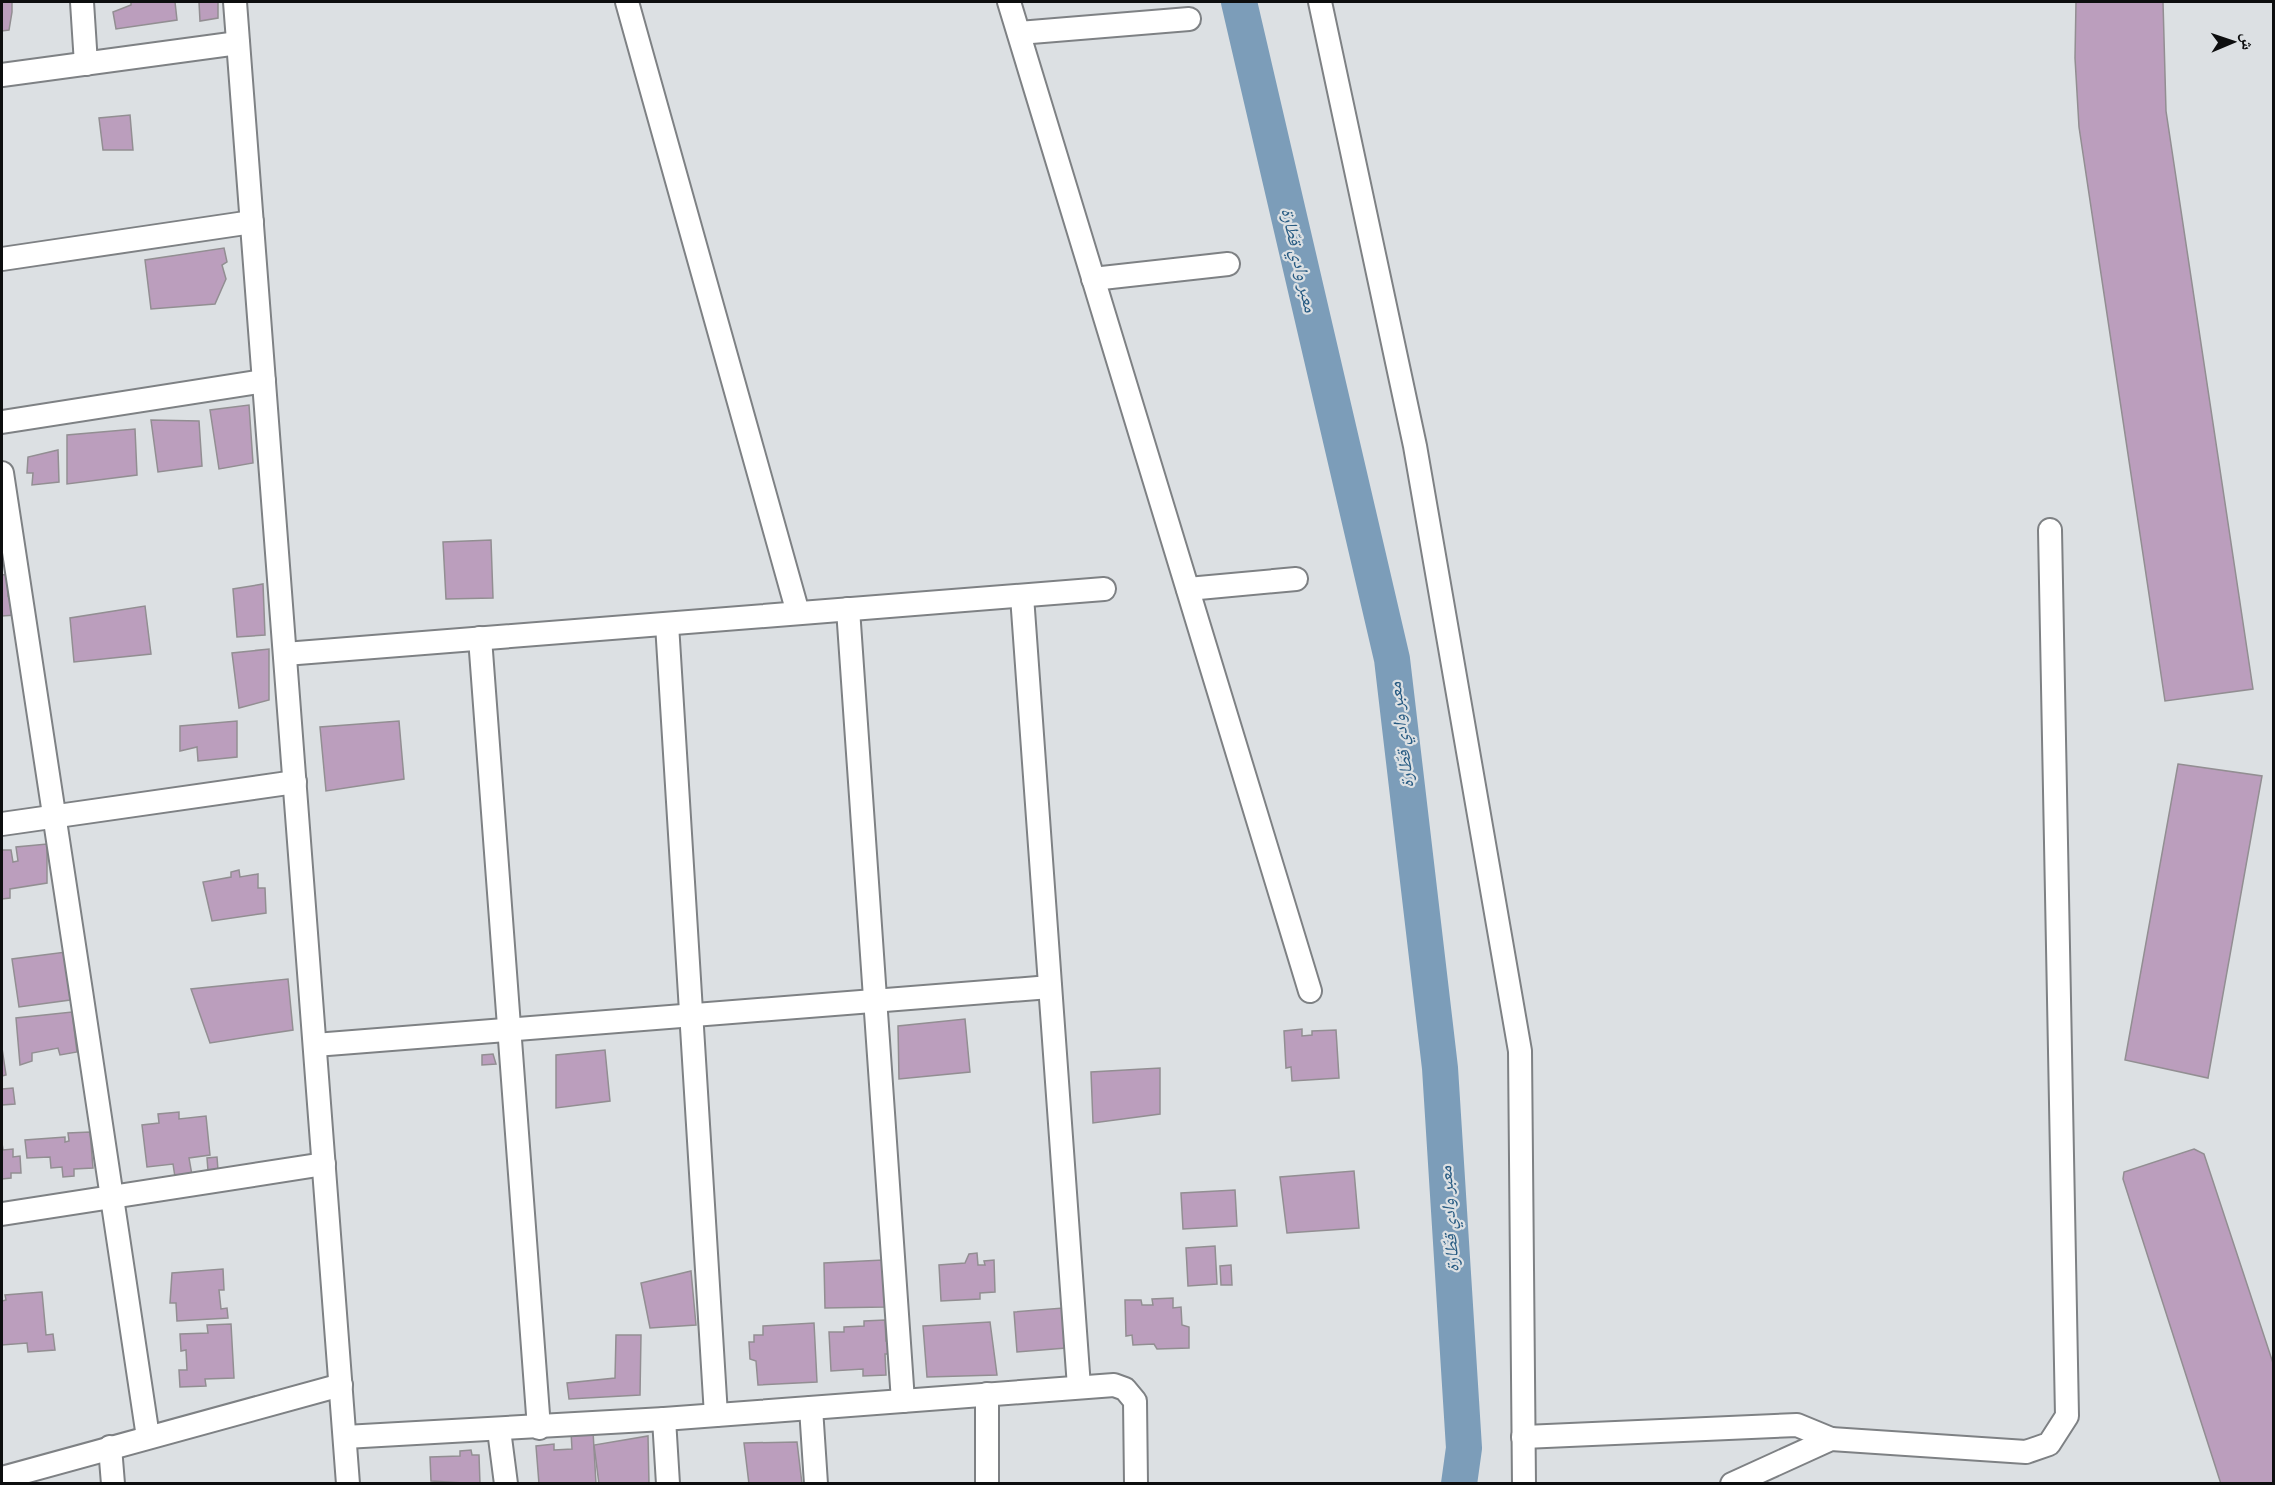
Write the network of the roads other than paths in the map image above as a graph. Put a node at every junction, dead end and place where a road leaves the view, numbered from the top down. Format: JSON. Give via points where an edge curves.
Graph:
{"nodes":[{"id":1,"x":82,"y":2,"type":"edge"},
{"id":2,"x":235,"y":2,"type":"edge"},
{"id":3,"x":627,"y":2,"type":"edge"},
{"id":4,"x":1009,"y":2,"type":"edge"},
{"id":5,"x":1320,"y":2,"type":"edge"},
{"id":6,"x":1189,"y":19,"type":"dead end"},
{"id":7,"x":1018,"y":33,"type":"junction"},
{"id":8,"x":238,"y":43,"type":"junction"},
{"id":9,"x":86,"y":64,"type":"junction"},
{"id":10,"x":2,"y":75,"type":"edge"},
{"id":11,"x":252,"y":222,"type":"junction"},
{"id":12,"x":2,"y":259,"type":"edge"},
{"id":13,"x":1228,"y":264,"type":"dead end"},
{"id":14,"x":1093,"y":279,"type":"junction"},
{"id":15,"x":264,"y":381,"type":"junction"},
{"id":16,"x":2,"y":422,"type":"edge"},
{"id":17,"x":2,"y":473,"type":"edge"},
{"id":18,"x":2050,"y":530,"type":"dead end"},
{"id":19,"x":1296,"y":579,"type":"dead end"},
{"id":20,"x":1104,"y":589,"type":"dead end"},
{"id":21,"x":1188,"y":589,"type":"junction"},
{"id":22,"x":1022,"y":596,"type":"junction"},
{"id":23,"x":848,"y":609,"type":"junction"},
{"id":24,"x":798,"y":613,"type":"junction"},
{"id":25,"x":667,"y":624,"type":"junction"},
{"id":26,"x":480,"y":638,"type":"junction"},
{"id":27,"x":285,"y":654,"type":"junction"},
{"id":28,"x":295,"y":782,"type":"junction"},
{"id":29,"x":52,"y":817,"type":"junction"},
{"id":30,"x":2,"y":824,"type":"edge"},
{"id":31,"x":1050,"y":987,"type":"junction"},
{"id":32,"x":1310,"y":991,"type":"dead end"},
{"id":33,"x":875,"y":1001,"type":"junction"},
{"id":34,"x":692,"y":1015,"type":"junction"},
{"id":35,"x":509,"y":1029,"type":"junction"},
{"id":36,"x":315,"y":1045,"type":"junction"},
{"id":37,"x":324,"y":1164,"type":"junction"},
{"id":38,"x":114,"y":1196,"type":"junction"},
{"id":39,"x":2,"y":1214,"type":"edge"},
{"id":40,"x":341,"y":1385,"type":"junction"},
{"id":41,"x":1079,"y":1387,"type":"junction"},
{"id":42,"x":987,"y":1394,"type":"junction"},
{"id":43,"x":903,"y":1401,"type":"junction"},
{"id":44,"x":811,"y":1408,"type":"junction"},
{"id":45,"x":716,"y":1415,"type":"junction"},
{"id":46,"x":664,"y":1419,"type":"junction"},
{"id":47,"x":540,"y":1428,"type":"junction"},
{"id":48,"x":499,"y":1430,"type":"junction"},
{"id":49,"x":148,"y":1437,"type":"junction"},
{"id":50,"x":345,"y":1437,"type":"junction"},
{"id":51,"x":1523,"y":1437,"type":"junction"},
{"id":52,"x":1831,"y":1439,"type":"junction"},
{"id":53,"x":110,"y":1447,"type":"junction"},
{"id":54,"x":2,"y":1478,"type":"edge"},
{"id":55,"x":113,"y":1484,"type":"edge"},
{"id":56,"x":348,"y":1484,"type":"edge"},
{"id":57,"x":506,"y":1484,"type":"edge"},
{"id":58,"x":668,"y":1484,"type":"edge"},
{"id":59,"x":816,"y":1484,"type":"edge"},
{"id":60,"x":987,"y":1484,"type":"edge"},
{"id":61,"x":1136,"y":1484,"type":"edge"},
{"id":62,"x":1524,"y":1484,"type":"edge"},
{"id":63,"x":1732,"y":1484,"type":"edge"}],
"edges":[{"from":1,"to":9,"type":"street"},
{"from":2,"to":8,"type":"street"},
{"from":3,"to":24,"type":"street"},
{"from":4,"to":7,"type":"street"},
{"from":5,"to":51,"type":"street","via":[[1415,446],[1520,1051]]},
{"from":6,"to":7,"type":"street"},
{"from":7,"to":14,"type":"street"},
{"from":8,"to":9,"type":"street"},
{"from":8,"to":11,"type":"street"},
{"from":9,"to":10,"type":"street"},
{"from":11,"to":12,"type":"street"},
{"from":11,"to":15,"type":"street"},
{"from":13,"to":14,"type":"street"},
{"from":14,"to":21,"type":"street"},
{"from":15,"to":16,"type":"street"},
{"from":15,"to":27,"type":"street"},
{"from":17,"to":29,"type":"street"},
{"from":18,"to":52,"type":"street","via":[[2067,1416],[2049,1444],[2026,1452]]},
{"from":19,"to":21,"type":"street"},
{"from":20,"to":22,"type":"street"},
{"from":21,"to":32,"type":"street"},
{"from":22,"to":23,"type":"street"},
{"from":22,"to":31,"type":"street"},
{"from":23,"to":24,"type":"street"},
{"from":23,"to":33,"type":"street"},
{"from":24,"to":25,"type":"street"},
{"from":25,"to":26,"type":"street"},
{"from":25,"to":34,"type":"street"},
{"from":26,"to":27,"type":"street"},
{"from":26,"to":35,"type":"street"},
{"from":27,"to":28,"type":"street"},
{"from":28,"to":29,"type":"street"},
{"from":28,"to":36,"type":"street"},
{"from":29,"to":30,"type":"street"},
{"from":29,"to":38,"type":"street"},
{"from":31,"to":33,"type":"street"},
{"from":31,"to":41,"type":"street"},
{"from":33,"to":34,"type":"street"},
{"from":33,"to":43,"type":"street"},
{"from":34,"to":35,"type":"street"},
{"from":34,"to":45,"type":"street"},
{"from":35,"to":36,"type":"street"},
{"from":35,"to":47,"type":"street"},
{"from":36,"to":37,"type":"street"},
{"from":37,"to":38,"type":"street"},
{"from":37,"to":40,"type":"street"},
{"from":38,"to":39,"type":"street"},
{"from":38,"to":49,"type":"street"},
{"from":40,"to":49,"type":"street"},
{"from":40,"to":50,"type":"street"},
{"from":41,"to":42,"type":"street"},
{"from":41,"to":61,"type":"street","via":[[1114,1385],[1135,1401]]},
{"from":42,"to":43,"type":"street"},
{"from":42,"to":60,"type":"street"},
{"from":43,"to":44,"type":"street"},
{"from":44,"to":45,"type":"street"},
{"from":44,"to":59,"type":"street"},
{"from":45,"to":46,"type":"street"},
{"from":46,"to":47,"type":"street"},
{"from":46,"to":58,"type":"street"},
{"from":47,"to":48,"type":"street"},
{"from":48,"to":50,"type":"street"},
{"from":48,"to":57,"type":"street"},
{"from":49,"to":53,"type":"street"},
{"from":50,"to":56,"type":"street"},
{"from":51,"to":52,"type":"street","via":[[1797,1425]]},
{"from":51,"to":62,"type":"street"},
{"from":52,"to":63,"type":"street"},
{"from":53,"to":54,"type":"street"},
{"from":53,"to":55,"type":"street"}]}
